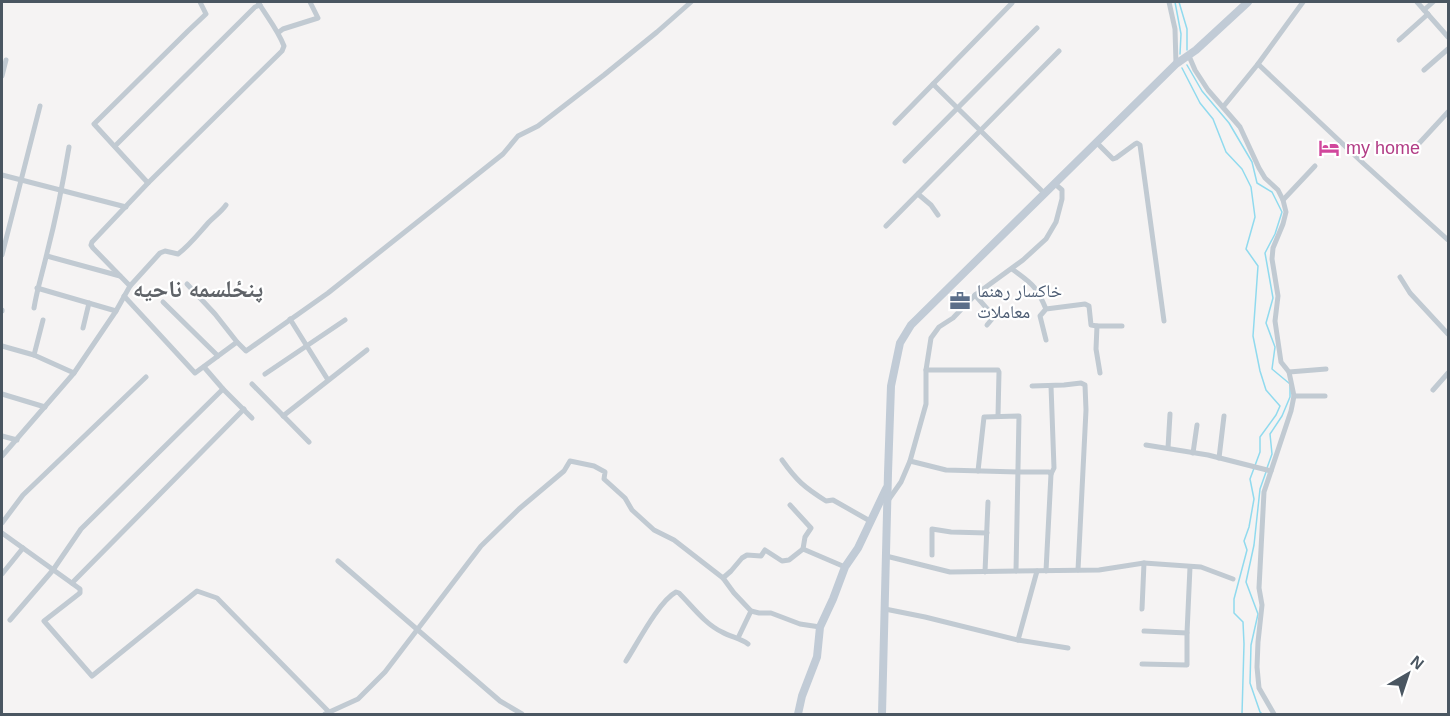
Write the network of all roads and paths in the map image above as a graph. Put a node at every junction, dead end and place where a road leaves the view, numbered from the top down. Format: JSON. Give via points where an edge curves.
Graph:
{"nodes":[{"id":1,"x":200,"y":2,"type":"edge"},
{"id":2,"x":310,"y":2,"type":"edge"},
{"id":3,"x":691,"y":2,"type":"edge"},
{"id":4,"x":1169,"y":2,"type":"edge"},
{"id":5,"x":1248,"y":2,"type":"edge"},
{"id":6,"x":1303,"y":2,"type":"edge"},
{"id":7,"x":1417,"y":2,"type":"edge"},
{"id":8,"x":1433,"y":2,"type":"edge"},
{"id":9,"x":259,"y":3,"type":"edge"},
{"id":10,"x":1012,"y":3,"type":"edge"},
{"id":11,"x":1426,"y":12,"type":"junction"},
{"id":12,"x":1036,"y":28,"type":"dead end"},
{"id":13,"x":279,"y":32,"type":"junction"},
{"id":14,"x":1448,"y":35,"type":"edge"},
{"id":15,"x":1399,"y":40,"type":"dead end"},
{"id":16,"x":1449,"y":49,"type":"edge"},
{"id":17,"x":1059,"y":51,"type":"dead end"},
{"id":18,"x":1189,"y":56,"type":"junction"},
{"id":19,"x":6,"y":60,"type":"dead end"},
{"id":20,"x":1176,"y":64,"type":"junction"},
{"id":21,"x":1258,"y":64,"type":"junction"},
{"id":22,"x":1424,"y":70,"type":"dead end"},
{"id":23,"x":2,"y":76,"type":"edge"},
{"id":24,"x":933,"y":84,"type":"junction"},
{"id":25,"x":40,"y":105,"type":"dead end"},
{"id":26,"x":1223,"y":107,"type":"junction"},
{"id":27,"x":957,"y":108,"type":"junction"},
{"id":28,"x":1449,"y":112,"type":"edge"},
{"id":29,"x":895,"y":123,"type":"dead end"},
{"id":30,"x":981,"y":131,"type":"junction"},
{"id":31,"x":1096,"y":142,"type":"junction"},
{"id":32,"x":115,"y":146,"type":"junction"},
{"id":33,"x":69,"y":147,"type":"dead end"},
{"id":34,"x":1412,"y":151,"type":"dead end"},
{"id":35,"x":905,"y":161,"type":"dead end"},
{"id":36,"x":1315,"y":166,"type":"dead end"},
{"id":37,"x":2,"y":175,"type":"edge"},
{"id":38,"x":21,"y":179,"type":"junction"},
{"id":39,"x":148,"y":183,"type":"junction"},
{"id":40,"x":1054,"y":183,"type":"junction"},
{"id":41,"x":62,"y":191,"type":"junction"},
{"id":42,"x":1044,"y":193,"type":"junction"},
{"id":43,"x":918,"y":194,"type":"junction"},
{"id":44,"x":1284,"y":200,"type":"junction"},
{"id":45,"x":226,"y":205,"type":"dead end"},
{"id":46,"x":126,"y":207,"type":"junction"},
{"id":47,"x":938,"y":215,"type":"dead end"},
{"id":48,"x":886,"y":226,"type":"dead end"},
{"id":49,"x":1449,"y":240,"type":"edge"},
{"id":50,"x":2,"y":255,"type":"edge"},
{"id":51,"x":47,"y":256,"type":"junction"},
{"id":52,"x":1012,"y":268,"type":"junction"},
{"id":53,"x":121,"y":276,"type":"junction"},
{"id":54,"x":1400,"y":277,"type":"dead end"},
{"id":55,"x":187,"y":284,"type":"dead end"},
{"id":56,"x":130,"y":286,"type":"junction"},
{"id":57,"x":38,"y":288,"type":"junction"},
{"id":58,"x":975,"y":295,"type":"junction"},
{"id":59,"x":124,"y":296,"type":"junction"},
{"id":60,"x":163,"y":302,"type":"dead end"},
{"id":61,"x":89,"y":303,"type":"junction"},
{"id":62,"x":34,"y":308,"type":"dead end"},
{"id":63,"x":1046,"y":309,"type":"junction"},
{"id":64,"x":116,"y":311,"type":"junction"},
{"id":65,"x":290,"y":319,"type":"junction"},
{"id":66,"x":43,"y":320,"type":"dead end"},
{"id":67,"x":345,"y":320,"type":"dead end"},
{"id":68,"x":1164,"y":321,"type":"dead end"},
{"id":69,"x":987,"y":325,"type":"dead end"},
{"id":70,"x":1097,"y":326,"type":"junction"},
{"id":71,"x":1122,"y":326,"type":"dead end"},
{"id":72,"x":83,"y":328,"type":"dead end"},
{"id":73,"x":1449,"y":334,"type":"edge"},
{"id":74,"x":1046,"y":340,"type":"dead end"},
{"id":75,"x":237,"y":342,"type":"junction"},
{"id":76,"x":2,"y":346,"type":"edge"},
{"id":77,"x":307,"y":346,"type":"junction"},
{"id":78,"x":367,"y":350,"type":"dead end"},
{"id":79,"x":34,"y":355,"type":"junction"},
{"id":80,"x":218,"y":357,"type":"junction"},
{"id":81,"x":204,"y":368,"type":"junction"},
{"id":82,"x":1326,"y":369,"type":"dead end"},
{"id":83,"x":926,"y":370,"type":"junction"},
{"id":84,"x":1289,"y":372,"type":"junction"},
{"id":85,"x":74,"y":373,"type":"junction"},
{"id":86,"x":1449,"y":373,"type":"edge"},
{"id":87,"x":265,"y":374,"type":"dead end"},
{"id":88,"x":1100,"y":374,"type":"dead end"},
{"id":89,"x":146,"y":377,"type":"dead end"},
{"id":90,"x":328,"y":380,"type":"junction"},
{"id":91,"x":252,"y":384,"type":"dead end"},
{"id":92,"x":1032,"y":386,"type":"dead end"},
{"id":93,"x":1051,"y":386,"type":"junction"},
{"id":94,"x":223,"y":389,"type":"junction"},
{"id":95,"x":1433,"y":390,"type":"dead end"},
{"id":96,"x":2,"y":394,"type":"edge"},
{"id":97,"x":1294,"y":396,"type":"junction"},
{"id":98,"x":1325,"y":396,"type":"dead end"},
{"id":99,"x":45,"y":407,"type":"junction"},
{"id":100,"x":244,"y":409,"type":"junction"},
{"id":101,"x":1170,"y":414,"type":"dead end"},
{"id":102,"x":283,"y":416,"type":"junction"},
{"id":103,"x":998,"y":416,"type":"junction"},
{"id":104,"x":1224,"y":416,"type":"dead end"},
{"id":105,"x":252,"y":418,"type":"dead end"},
{"id":106,"x":1197,"y":425,"type":"dead end"},
{"id":107,"x":2,"y":436,"type":"edge"},
{"id":108,"x":16,"y":440,"type":"junction"},
{"id":109,"x":309,"y":442,"type":"dead end"},
{"id":110,"x":1146,"y":445,"type":"dead end"},
{"id":111,"x":1167,"y":448,"type":"junction"},
{"id":112,"x":1193,"y":453,"type":"junction"},
{"id":113,"x":2,"y":456,"type":"edge"},
{"id":114,"x":1219,"y":458,"type":"junction"},
{"id":115,"x":782,"y":460,"type":"dead end"},
{"id":116,"x":910,"y":461,"type":"junction"},
{"id":117,"x":978,"y":471,"type":"junction"},
{"id":118,"x":1271,"y":471,"type":"junction"},
{"id":119,"x":1018,"y":472,"type":"junction"},
{"id":120,"x":1051,"y":474,"type":"junction"},
{"id":121,"x":887,"y":486,"type":"junction"},
{"id":122,"x":988,"y":502,"type":"dead end"},
{"id":123,"x":887,"y":503,"type":"junction"},
{"id":124,"x":790,"y":505,"type":"dead end"},
{"id":125,"x":870,"y":521,"type":"junction"},
{"id":126,"x":2,"y":523,"type":"edge"},
{"id":127,"x":2,"y":533,"type":"edge"},
{"id":128,"x":987,"y":533,"type":"junction"},
{"id":129,"x":23,"y":548,"type":"junction"},
{"id":130,"x":803,"y":549,"type":"junction"},
{"id":131,"x":932,"y":555,"type":"dead end"},
{"id":132,"x":886,"y":556,"type":"junction"},
{"id":133,"x":338,"y":561,"type":"dead end"},
{"id":134,"x":1144,"y":563,"type":"junction"},
{"id":135,"x":845,"y":567,"type":"junction"},
{"id":136,"x":1190,"y":567,"type":"junction"},
{"id":137,"x":53,"y":570,"type":"junction"},
{"id":138,"x":1078,"y":570,"type":"junction"},
{"id":139,"x":1016,"y":571,"type":"junction"},
{"id":140,"x":1037,"y":571,"type":"junction"},
{"id":141,"x":1046,"y":571,"type":"junction"},
{"id":142,"x":985,"y":572,"type":"junction"},
{"id":143,"x":2,"y":574,"type":"edge"},
{"id":144,"x":723,"y":578,"type":"junction"},
{"id":145,"x":1233,"y":579,"type":"dead end"},
{"id":146,"x":72,"y":583,"type":"junction"},
{"id":147,"x":885,"y":609,"type":"junction"},
{"id":148,"x":1142,"y":609,"type":"dead end"},
{"id":149,"x":751,"y":611,"type":"junction"},
{"id":150,"x":10,"y":620,"type":"dead end"},
{"id":151,"x":820,"y":627,"type":"junction"},
{"id":152,"x":417,"y":629,"type":"junction"},
{"id":153,"x":1144,"y":631,"type":"dead end"},
{"id":154,"x":1187,"y":633,"type":"junction"},
{"id":155,"x":738,"y":638,"type":"junction"},
{"id":156,"x":1018,"y":640,"type":"junction"},
{"id":157,"x":748,"y":644,"type":"dead end"},
{"id":158,"x":1068,"y":648,"type":"dead end"},
{"id":159,"x":626,"y":661,"type":"dead end"},
{"id":160,"x":1142,"y":664,"type":"dead end"},
{"id":161,"x":327,"y":713,"type":"edge"},
{"id":162,"x":522,"y":714,"type":"edge"},
{"id":163,"x":798,"y":714,"type":"edge"},
{"id":164,"x":882,"y":714,"type":"edge"},
{"id":165,"x":1274,"y":714,"type":"edge"}],
"edges":[{"from":1,"to":32,"type":"street","via":[[206,14],[94,124]]},
{"from":2,"to":13,"type":"street","via":[[318,18]]},
{"from":3,"to":65,"type":"street","via":[[538,126],[518,136],[503,154],[374,257]]},
{"from":4,"to":20,"type":"street"},
{"from":5,"to":18,"type":"street"},
{"from":6,"to":21,"type":"street"},
{"from":7,"to":11,"type":"street"},
{"from":8,"to":11,"type":"street"},
{"from":9,"to":13,"type":"street"},
{"from":9,"to":32,"type":"street"},
{"from":10,"to":24,"type":"street"},
{"from":11,"to":14,"type":"street"},
{"from":11,"to":15,"type":"street"},
{"from":12,"to":27,"type":"street"},
{"from":13,"to":39,"type":"street","via":[[282,51]]},
{"from":16,"to":22,"type":"street"},
{"from":17,"to":30,"type":"street"},
{"from":18,"to":20,"type":"street"},
{"from":18,"to":26,"type":"street","via":[[1208,90]]},
{"from":19,"to":23,"type":"street"},
{"from":20,"to":31,"type":"street"},
{"from":21,"to":26,"type":"street"},
{"from":21,"to":49,"type":"street"},
{"from":24,"to":27,"type":"street"},
{"from":24,"to":29,"type":"street"},
{"from":25,"to":38,"type":"street"},
{"from":26,"to":44,"type":"street","via":[[1240,127],[1265,178]]},
{"from":27,"to":30,"type":"street"},
{"from":27,"to":35,"type":"street"},
{"from":28,"to":34,"type":"street"},
{"from":30,"to":42,"type":"street"},
{"from":30,"to":43,"type":"street"},
{"from":31,"to":40,"type":"street"},
{"from":31,"to":68,"type":"street","via":[[1113,159],[1137,143],[1140,146]]},
{"from":32,"to":39,"type":"street"},
{"from":33,"to":41,"type":"street"},
{"from":36,"to":44,"type":"street"},
{"from":37,"to":38,"type":"street"},
{"from":38,"to":41,"type":"street"},
{"from":38,"to":50,"type":"street"},
{"from":39,"to":46,"type":"street"},
{"from":40,"to":42,"type":"street"},
{"from":40,"to":52,"type":"street","via":[[1062,190],[1056,222],[1046,239]]},
{"from":41,"to":46,"type":"street"},
{"from":41,"to":51,"type":"street"},
{"from":42,"to":121,"type":"street","via":[[911,325],[900,343],[891,386]]},
{"from":43,"to":47,"type":"street"},
{"from":43,"to":48,"type":"street"},
{"from":44,"to":84,"type":"street","via":[[1286,212],[1272,259],[1281,362]]},
{"from":45,"to":56,"type":"street","via":[[183,251],[160,253]]},
{"from":46,"to":53,"type":"street","via":[[91,245]]},
{"from":51,"to":53,"type":"street"},
{"from":51,"to":57,"type":"street"},
{"from":52,"to":58,"type":"street"},
{"from":52,"to":63,"type":"street","via":[[1033,285]]},
{"from":53,"to":56,"type":"street"},
{"from":54,"to":73,"type":"street"},
{"from":55,"to":75,"type":"street"},
{"from":56,"to":59,"type":"street"},
{"from":57,"to":61,"type":"street"},
{"from":57,"to":62,"type":"street"},
{"from":58,"to":69,"type":"street","via":[[992,317]]},
{"from":58,"to":83,"type":"street","via":[[931,338]]},
{"from":59,"to":64,"type":"street"},
{"from":59,"to":81,"type":"street","via":[[195,373]]},
{"from":60,"to":80,"type":"street"},
{"from":61,"to":64,"type":"street"},
{"from":61,"to":72,"type":"street"},
{"from":63,"to":70,"type":"street","via":[[1088,304],[1090,324]]},
{"from":63,"to":74,"type":"street","via":[[1040,315]]},
{"from":64,"to":85,"type":"street"},
{"from":65,"to":75,"type":"street","via":[[246,351]]},
{"from":65,"to":77,"type":"street"},
{"from":66,"to":79,"type":"street"},
{"from":67,"to":77,"type":"street"},
{"from":70,"to":71,"type":"street"},
{"from":70,"to":88,"type":"street"},
{"from":75,"to":80,"type":"street"},
{"from":76,"to":79,"type":"street"},
{"from":77,"to":87,"type":"street"},
{"from":77,"to":90,"type":"street"},
{"from":78,"to":90,"type":"street"},
{"from":79,"to":85,"type":"street"},
{"from":80,"to":81,"type":"street"},
{"from":81,"to":94,"type":"street"},
{"from":82,"to":84,"type":"street"},
{"from":83,"to":103,"type":"street","via":[[998,370]]},
{"from":83,"to":116,"type":"street","via":[[926,404]]},
{"from":84,"to":97,"type":"street"},
{"from":85,"to":99,"type":"street"},
{"from":86,"to":95,"type":"street"},
{"from":89,"to":126,"type":"street","via":[[23,495]]},
{"from":90,"to":102,"type":"street"},
{"from":91,"to":102,"type":"street"},
{"from":92,"to":93,"type":"street"},
{"from":93,"to":120,"type":"street"},
{"from":93,"to":138,"type":"street","via":[[1085,385]]},
{"from":94,"to":100,"type":"street"},
{"from":94,"to":137,"type":"street","via":[[81,528]]},
{"from":96,"to":99,"type":"street"},
{"from":97,"to":98,"type":"street"},
{"from":97,"to":118,"type":"street"},
{"from":99,"to":108,"type":"street"},
{"from":100,"to":105,"type":"street"},
{"from":100,"to":146,"type":"street"},
{"from":101,"to":111,"type":"street"},
{"from":102,"to":109,"type":"street"},
{"from":103,"to":117,"type":"street","via":[[984,417]]},
{"from":103,"to":119,"type":"street","via":[[1019,418]]},
{"from":104,"to":114,"type":"street"},
{"from":106,"to":112,"type":"street"},
{"from":107,"to":108,"type":"street"},
{"from":108,"to":113,"type":"street"},
{"from":110,"to":111,"type":"street"},
{"from":111,"to":112,"type":"street"},
{"from":112,"to":114,"type":"street"},
{"from":114,"to":118,"type":"street"},
{"from":115,"to":125,"type":"street","via":[[800,484]]},
{"from":116,"to":117,"type":"street","via":[[946,470]]},
{"from":116,"to":123,"type":"street"},
{"from":117,"to":119,"type":"street"},
{"from":118,"to":165,"type":"street","via":[[1264,492],[1257,667],[1259,687]]},
{"from":119,"to":120,"type":"street"},
{"from":119,"to":139,"type":"street"},
{"from":120,"to":141,"type":"street"},
{"from":121,"to":123,"type":"street"},
{"from":121,"to":125,"type":"street"},
{"from":122,"to":128,"type":"street"},
{"from":123,"to":132,"type":"street"},
{"from":124,"to":130,"type":"street","via":[[811,528]]},
{"from":125,"to":135,"type":"street"},
{"from":127,"to":129,"type":"street"},
{"from":128,"to":131,"type":"street","via":[[932,529]]},
{"from":128,"to":142,"type":"street"},
{"from":129,"to":137,"type":"street"},
{"from":129,"to":143,"type":"street"},
{"from":130,"to":135,"type":"street"},
{"from":130,"to":144,"type":"street","via":[[782,561],[765,550],[761,556],[747,555]]},
{"from":132,"to":142,"type":"street","via":[[950,572]]},
{"from":132,"to":147,"type":"street"},
{"from":133,"to":152,"type":"street"},
{"from":134,"to":136,"type":"street"},
{"from":134,"to":138,"type":"street"},
{"from":134,"to":148,"type":"street"},
{"from":135,"to":151,"type":"street"},
{"from":136,"to":145,"type":"street"},
{"from":136,"to":154,"type":"street"},
{"from":137,"to":146,"type":"street"},
{"from":137,"to":150,"type":"street"},
{"from":138,"to":141,"type":"street"},
{"from":139,"to":140,"type":"street"},
{"from":139,"to":142,"type":"street"},
{"from":140,"to":141,"type":"street"},
{"from":140,"to":156,"type":"street"},
{"from":144,"to":149,"type":"street"},
{"from":144,"to":152,"type":"street","via":[[674,540],[654,530],[604,479],[605,472],[570,461],[564,471],[481,546]]},
{"from":146,"to":161,"type":"street","via":[[80,593],[44,621],[92,676],[197,591],[217,598]]},
{"from":147,"to":156,"type":"street"},
{"from":147,"to":164,"type":"street"},
{"from":149,"to":151,"type":"street"},
{"from":149,"to":155,"type":"street"},
{"from":151,"to":163,"type":"street","via":[[817,657]]},
{"from":152,"to":161,"type":"street","via":[[385,672],[358,699]]},
{"from":152,"to":162,"type":"street","via":[[500,701]]},
{"from":153,"to":154,"type":"street"},
{"from":154,"to":160,"type":"street","via":[[1186,666]]},
{"from":155,"to":157,"type":"street"},
{"from":155,"to":159,"type":"street","via":[[721,632],[676,592],[662,605]]},
{"from":156,"to":158,"type":"street"}]}
